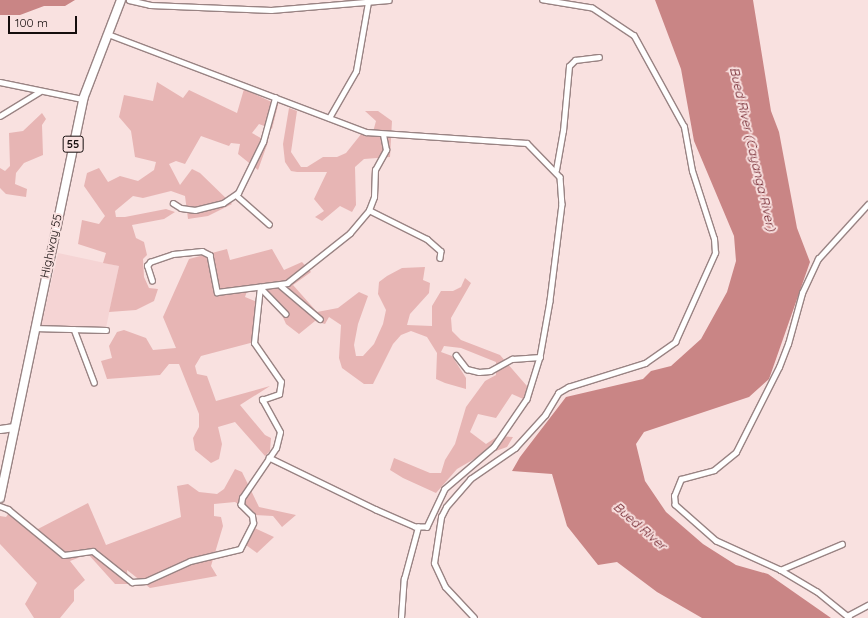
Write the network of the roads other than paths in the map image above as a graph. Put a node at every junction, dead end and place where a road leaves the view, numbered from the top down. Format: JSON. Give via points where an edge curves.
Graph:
{"nodes":[{"id":1,"x":121,"y":0,"type":"edge"},
{"id":2,"x":129,"y":0,"type":"edge"},
{"id":3,"x":388,"y":0,"type":"edge"},
{"id":4,"x":543,"y":0,"type":"edge"},
{"id":5,"x":368,"y":2,"type":"junction"},
{"id":6,"x":106,"y":33,"type":"junction"},
{"id":7,"x":599,"y":57,"type":"dead end"},
{"id":8,"x":0,"y":82,"type":"edge"},
{"id":9,"x":39,"y":92,"type":"junction"},
{"id":10,"x":275,"y":98,"type":"junction"},
{"id":11,"x":83,"y":99,"type":"junction"},
{"id":12,"x":0,"y":116,"type":"edge"},
{"id":13,"x":329,"y":118,"type":"junction"},
{"id":14,"x":383,"y":135,"type":"junction"},
{"id":15,"x":556,"y":170,"type":"junction"},
{"id":16,"x":236,"y":195,"type":"junction"},
{"id":17,"x":173,"y":203,"type":"dead end"},
{"id":18,"x":868,"y":204,"type":"edge"},
{"id":19,"x":369,"y":210,"type":"junction"},
{"id":20,"x":269,"y":224,"type":"dead end"},
{"id":21,"x":440,"y":258,"type":"dead end"},
{"id":22,"x":152,"y":282,"type":"dead end"},
{"id":23,"x":281,"y":286,"type":"junction"},
{"id":24,"x":260,"y":287,"type":"junction"},
{"id":25,"x":286,"y":314,"type":"dead end"},
{"id":26,"x":320,"y":319,"type":"dead end"},
{"id":27,"x":34,"y":328,"type":"junction"},
{"id":28,"x":74,"y":329,"type":"junction"},
{"id":29,"x":106,"y":330,"type":"dead end"},
{"id":30,"x":456,"y":355,"type":"dead end"},
{"id":31,"x":540,"y":356,"type":"junction"},
{"id":32,"x":94,"y":382,"type":"dead end"},
{"id":33,"x":14,"y":427,"type":"junction"},
{"id":34,"x":0,"y":429,"type":"edge"},
{"id":35,"x":269,"y":458,"type":"junction"},
{"id":36,"x":0,"y":498,"type":"edge"},
{"id":37,"x":4,"y":507,"type":"edge"},
{"id":38,"x":418,"y":528,"type":"junction"},
{"id":39,"x":842,"y":544,"type":"dead end"},
{"id":40,"x":780,"y":570,"type":"junction"},
{"id":41,"x":868,"y":605,"type":"edge"},
{"id":42,"x":848,"y":617,"type":"edge"},
{"id":43,"x":401,"y":618,"type":"edge"},
{"id":44,"x":474,"y":618,"type":"edge"}],
"edges":[{"from":1,"to":6,"type":"highway","name":"Highway 55","number":"55"},
{"from":2,"to":5,"type":"street","via":[[150,5],[240,10]]},
{"from":3,"to":5,"type":"street"},
{"from":4,"to":44,"type":"street","via":[[592,8],[634,36],[684,127],[692,171],[714,239],[715,253],[675,342],[645,364],[568,387],[558,393],[544,416],[514,448],[470,479],[446,507],[440,517],[434,563],[445,587]]},
{"from":5,"to":13,"type":"street","via":[[356,71]]},
{"from":6,"to":10,"type":"street"},
{"from":6,"to":11,"type":"highway","name":"Highway 55","number":"55"},
{"from":7,"to":15,"type":"street","via":[[575,60],[569,66],[564,132]]},
{"from":8,"to":9,"type":"street"},
{"from":9,"to":11,"type":"street"},
{"from":9,"to":12,"type":"street"},
{"from":10,"to":13,"type":"street"},
{"from":10,"to":16,"type":"street","via":[[263,142],[244,185]]},
{"from":11,"to":27,"type":"highway","name":"Highway 55","number":"55"},
{"from":13,"to":14,"type":"street"},
{"from":14,"to":15,"type":"street","via":[[522,141],[534,148]]},
{"from":14,"to":19,"type":"street","via":[[386,150],[375,170],[374,197]]},
{"from":15,"to":31,"type":"street","via":[[562,190],[560,227]]},
{"from":16,"to":17,"type":"street","via":[[223,203],[195,210],[181,208]]},
{"from":16,"to":20,"type":"street"},
{"from":18,"to":40,"type":"street","via":[[818,259],[802,293],[781,361],[736,452],[714,470],[688,476],[677,484],[675,505],[703,531],[734,552]]},
{"from":19,"to":21,"type":"street","via":[[392,219],[427,239],[441,251]]},
{"from":19,"to":23,"type":"street","via":[[350,233]]},
{"from":22,"to":24,"type":"street","via":[[147,266],[150,262],[173,254],[202,251],[210,255],[217,292]]},
{"from":23,"to":24,"type":"street"},
{"from":23,"to":26,"type":"street"},
{"from":24,"to":25,"type":"street"},
{"from":24,"to":35,"type":"street","via":[[254,343],[282,386],[279,394],[262,400],[280,432],[276,448]]},
{"from":27,"to":28,"type":"street"},
{"from":27,"to":33,"type":"highway","name":"Highway 55","number":"55"},
{"from":28,"to":29,"type":"street"},
{"from":28,"to":32,"type":"street"},
{"from":30,"to":31,"type":"street","via":[[468,369],[479,372],[490,371],[512,359]]},
{"from":31,"to":38,"type":"street","via":[[527,399],[506,433],[479,461],[458,475],[442,495],[427,527]]},
{"from":33,"to":34,"type":"main road"},
{"from":33,"to":36,"type":"highway","name":"Highway 55","number":"55"},
{"from":35,"to":37,"type":"street","via":[[242,498],[241,505],[252,516],[253,523],[240,549],[190,561],[146,581],[127,579],[93,551],[64,555]]},
{"from":35,"to":38,"type":"street"},
{"from":38,"to":43,"type":"street","via":[[404,579]]},
{"from":39,"to":40,"type":"street"},
{"from":40,"to":42,"type":"street","via":[[817,592]]},
{"from":41,"to":42,"type":"street"}]}
